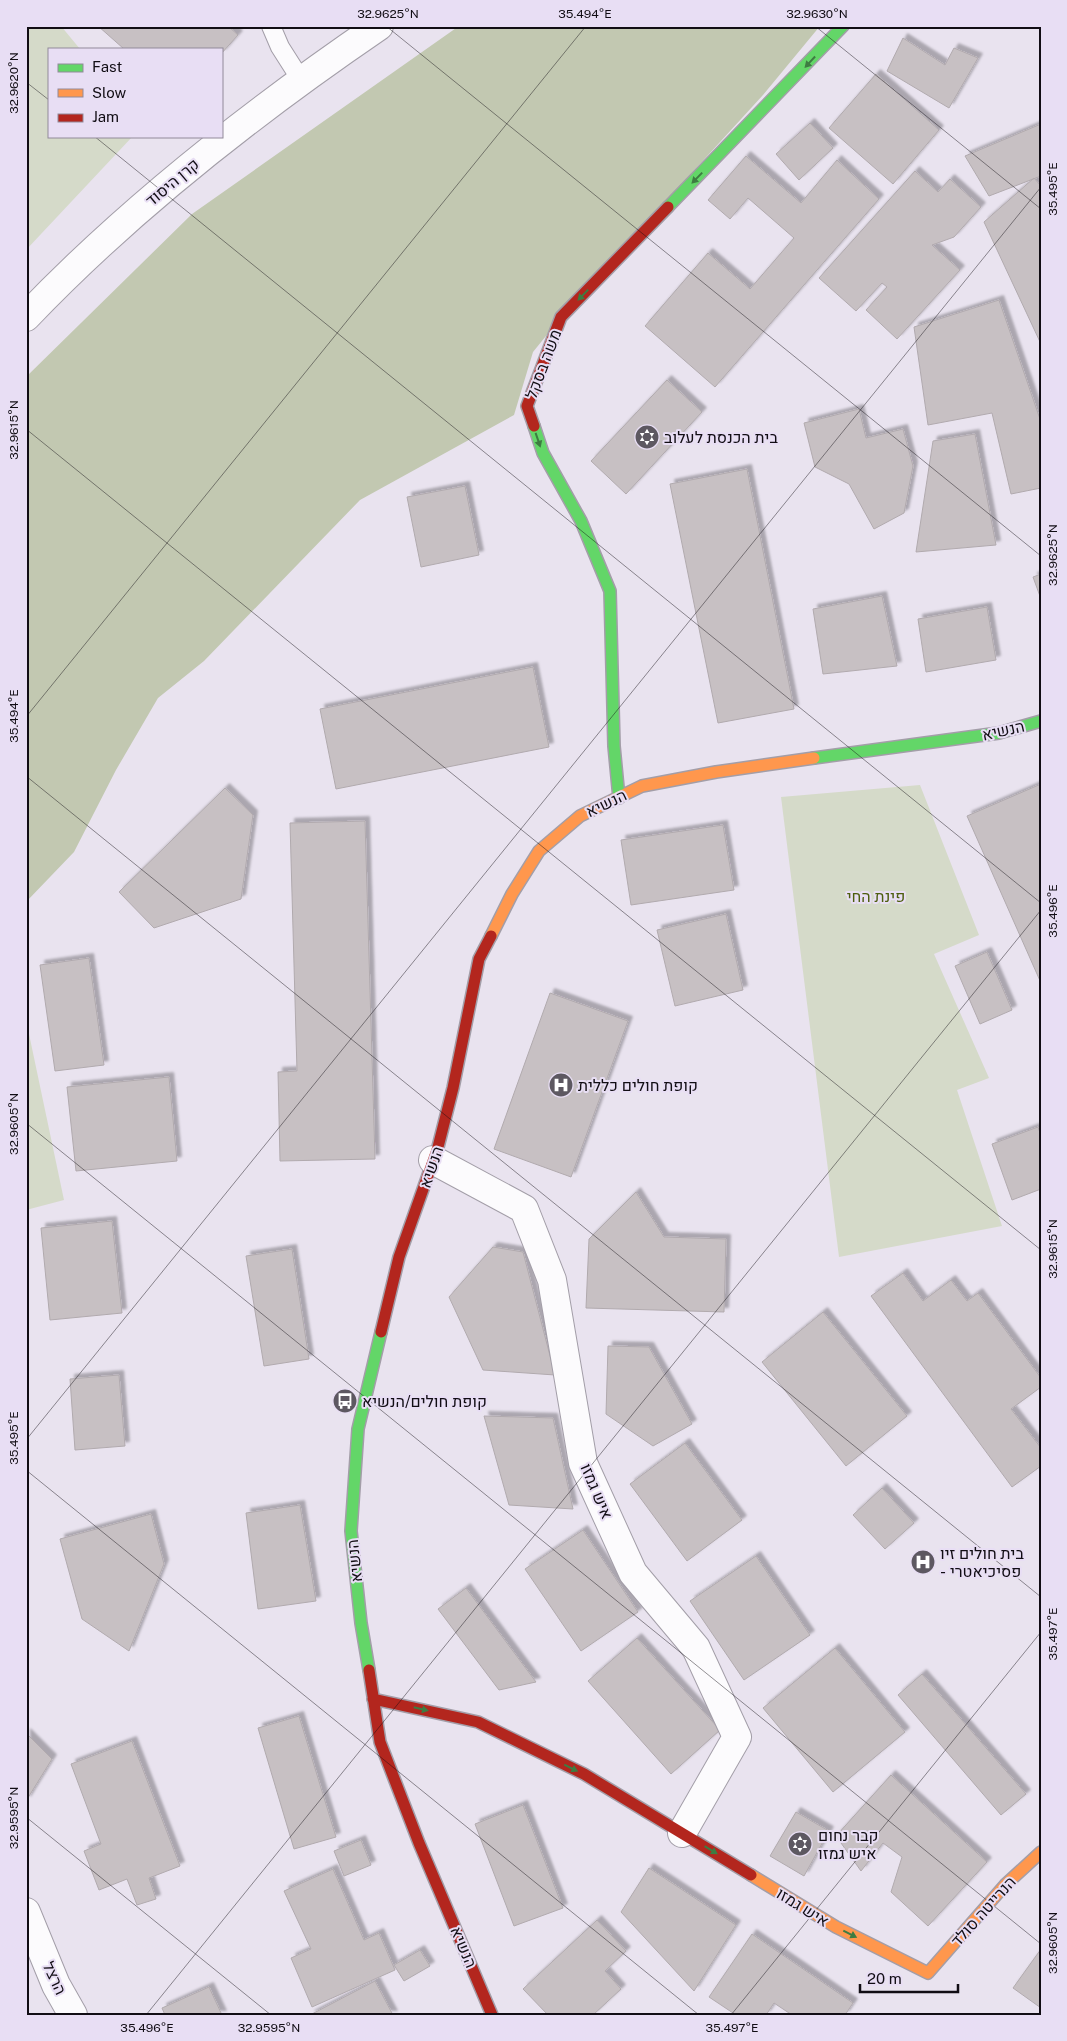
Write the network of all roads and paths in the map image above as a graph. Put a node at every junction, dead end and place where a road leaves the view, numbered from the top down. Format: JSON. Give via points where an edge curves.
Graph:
{"nodes":[{"id":1,"x":271,"y":26,"type":"edge"},
{"id":2,"x":379,"y":26,"type":"edge"},
{"id":3,"x":843,"y":26,"type":"edge"},
{"id":4,"x":300,"y":80,"type":"junction"},
{"id":5,"x":26,"y":317,"type":"edge"},
{"id":6,"x":1041,"y":721,"type":"edge"},
{"id":7,"x":619,"y":798,"type":"junction"},
{"id":8,"x":434,"y":1160,"type":"junction"},
{"id":9,"x":373,"y":1699,"type":"junction"},
{"id":10,"x":682,"y":1833,"type":"junction"},
{"id":11,"x":1041,"y":1852,"type":"edge"},
{"id":12,"x":26,"y":1912,"type":"edge"},
{"id":13,"x":928,"y":1973,"type":"joint"},
{"id":14,"x":486,"y":1997,"type":"junction"},
{"id":15,"x":73,"y":2015,"type":"edge"},
{"id":16,"x":492,"y":2015,"type":"edge"},
{"id":17,"x":500,"y":2015,"type":"edge"}],
"edges":[{"from":1,"to":4,"type":"lane"},
{"from":2,"to":4,"type":"street","name":"קרן היסוד"},
{"from":3,"to":7,"type":"street","name":"משה בסקל","one_way":true,"via":[[561,317],[527,406],[543,453],[581,521],[610,591],[614,746]]},
{"from":4,"to":5,"type":"street","name":"קרן היסוד","via":[[137,212],[57,284]]},
{"from":6,"to":7,"type":"street","name":"הנשיא","via":[[999,733],[716,772],[642,786]]},
{"from":7,"to":8,"type":"street","name":"הנשיא","via":[[580,816],[539,851],[512,894],[479,959],[453,1088]]},
{"from":8,"to":9,"type":"street","name":"הנשיא","via":[[399,1257],[358,1429],[351,1531]]},
{"from":8,"to":10,"type":"street","name":"איש גמזו","via":[[524,1209],[552,1280],[583,1463],[633,1573],[696,1648],[737,1737]]},
{"from":9,"to":10,"type":"street","name":"איש גמזו","one_way":true,"via":[[478,1722],[584,1774]]},
{"from":9,"to":14,"type":"street","name":"הנשיא","via":[[380,1742],[419,1843]]},
{"from":10,"to":13,"type":"street","name":"איש גמזו","one_way":true,"via":[[836,1927]]},
{"from":11,"to":13,"type":"street","name":"הנרייטה סולד","via":[[1005,1885]]},
{"from":12,"to":15,"type":"street","name":"הרצל","via":[[56,1985]]},
{"from":14,"to":16,"type":"street","name":"הנשיא"},
{"from":14,"to":17,"type":"street","name":"הנשיא"}]}
